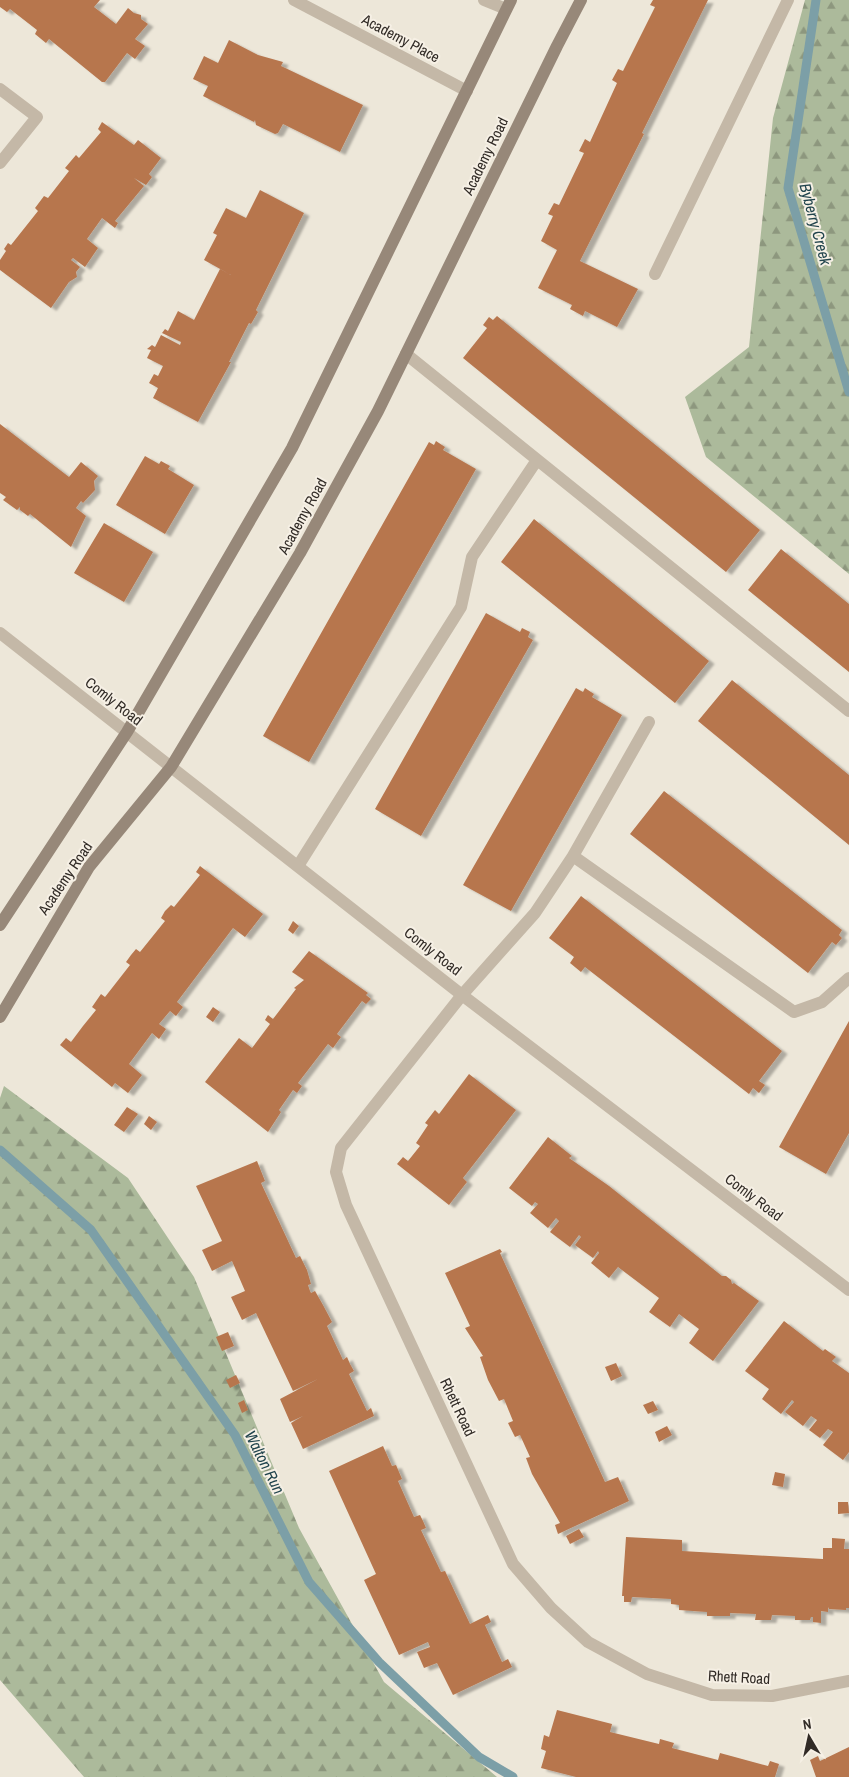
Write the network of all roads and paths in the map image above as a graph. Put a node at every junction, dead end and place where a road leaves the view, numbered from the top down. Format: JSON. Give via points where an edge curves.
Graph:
{"nodes":[{"id":1,"x":294,"y":0,"type":"edge"},
{"id":2,"x":484,"y":0,"type":"edge"},
{"id":3,"x":581,"y":0,"type":"edge"},
{"id":4,"x":788,"y":0,"type":"edge"},
{"id":5,"x":509,"y":5,"type":"edge"},
{"id":6,"x":0,"y":89,"type":"edge"},
{"id":7,"x":467,"y":91,"type":"junction"},
{"id":8,"x":0,"y":163,"type":"edge"},
{"id":9,"x":655,"y":274,"type":"dead end"},
{"id":10,"x":406,"y":354,"type":"junction"},
{"id":11,"x":537,"y":460,"type":"junction"},
{"id":12,"x":0,"y":633,"type":"edge"},
{"id":13,"x":849,"y":711,"type":"edge"},
{"id":14,"x":649,"y":722,"type":"dead end"},
{"id":15,"x":126,"y":732,"type":"junction"},
{"id":16,"x":171,"y":767,"type":"junction"},
{"id":17,"x":573,"y":856,"type":"junction"},
{"id":18,"x":298,"y":866,"type":"junction"},
{"id":19,"x":0,"y":925,"type":"edge"},
{"id":20,"x":849,"y":978,"type":"edge"},
{"id":21,"x":462,"y":995,"type":"junction"},
{"id":22,"x":0,"y":1017,"type":"edge"},
{"id":23,"x":849,"y":1290,"type":"edge"},
{"id":24,"x":849,"y":1681,"type":"edge"}],
"edges":[{"from":1,"to":7,"type":"street","name":"Academy Place"},
{"from":2,"to":5,"type":"street"},
{"from":3,"to":10,"type":"main road","name":"Academy Road"},
{"from":4,"to":9,"type":"street"},
{"from":5,"to":7,"type":"main road","name":"Academy Road"},
{"from":6,"to":8,"type":"street","via":[[37,117]]},
{"from":7,"to":15,"type":"main road","name":"Academy Road","via":[[292,448]]},
{"from":10,"to":11,"type":"street"},
{"from":10,"to":16,"type":"main road","name":"Academy Road","via":[[300,552]]},
{"from":11,"to":13,"type":"street"},
{"from":11,"to":18,"type":"street","via":[[472,557],[461,607]]},
{"from":12,"to":15,"type":"street","name":"Comly Road"},
{"from":14,"to":17,"type":"street","name":"Rhett Road"},
{"from":15,"to":16,"type":"street","name":"Comly Road"},
{"from":15,"to":19,"type":"main road","name":"Academy Road"},
{"from":16,"to":18,"type":"street","name":"Comly Road"},
{"from":16,"to":22,"type":"main road","name":"Academy Road","via":[[89,867]]},
{"from":17,"to":20,"type":"street","via":[[794,1012],[822,1002]]},
{"from":17,"to":21,"type":"street","name":"Rhett Road","via":[[535,913]]},
{"from":18,"to":21,"type":"street","name":"Comly Road"},
{"from":21,"to":23,"type":"street","name":"Comly Road"},
{"from":21,"to":24,"type":"street","name":"Rhett Road","via":[[341,1148],[336,1172],[362,1241],[513,1564],[550,1608],[588,1642],[647,1674],[712,1695],[772,1696]]}]}
